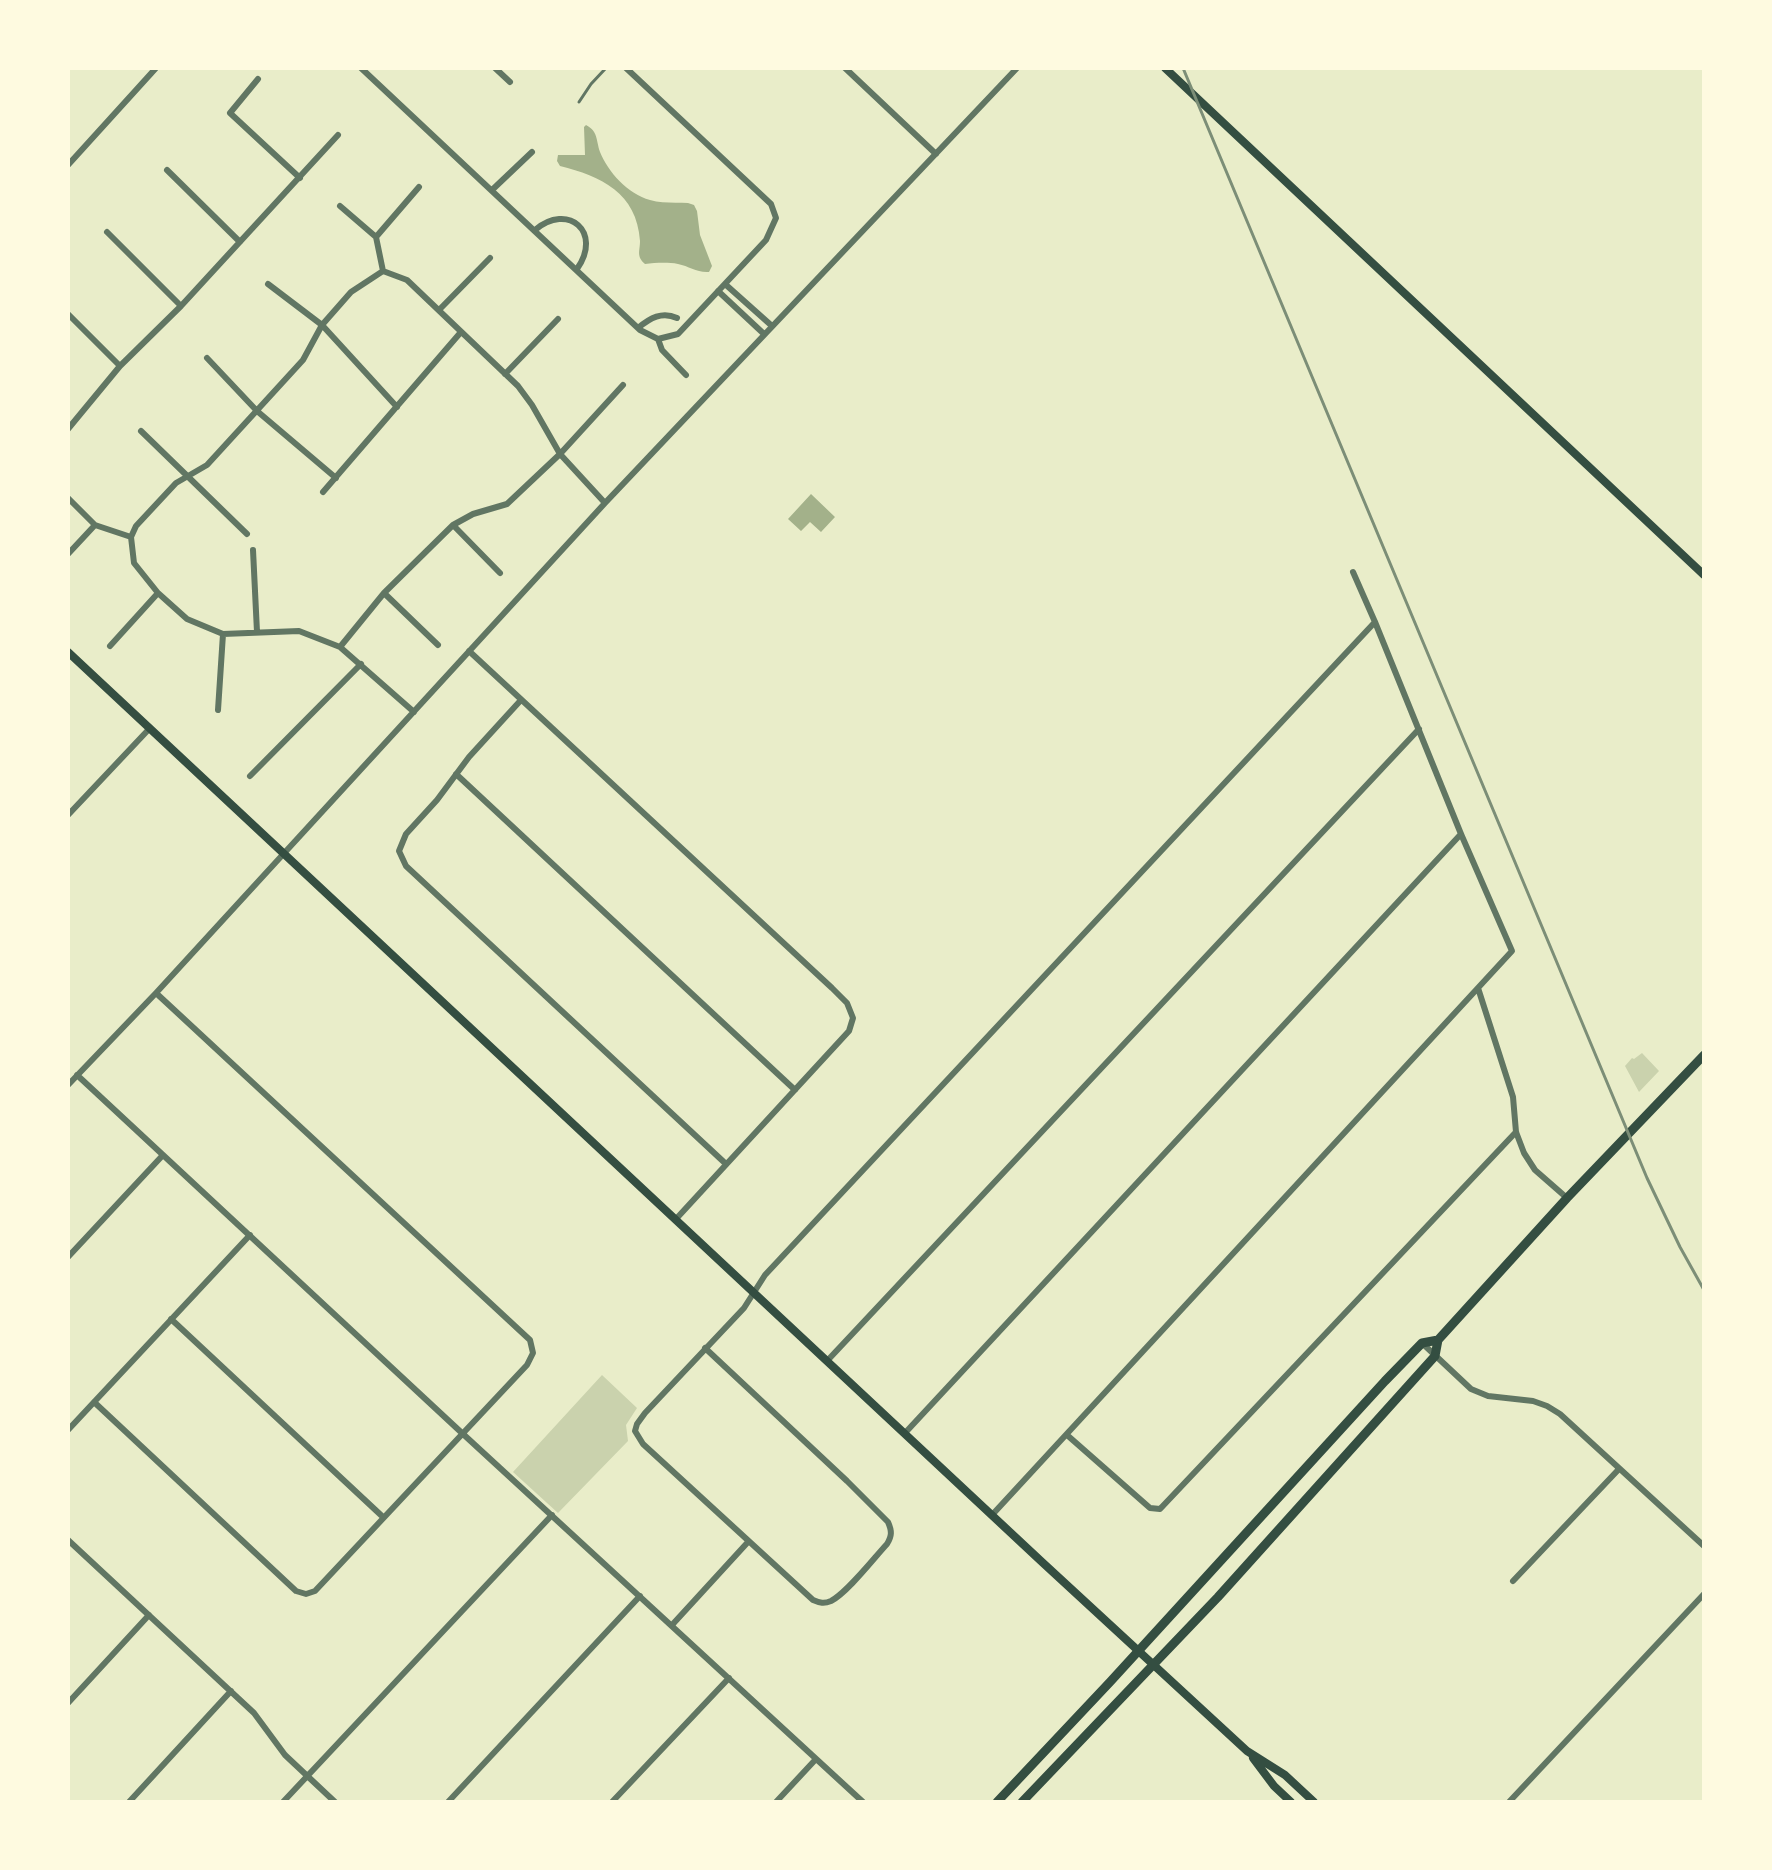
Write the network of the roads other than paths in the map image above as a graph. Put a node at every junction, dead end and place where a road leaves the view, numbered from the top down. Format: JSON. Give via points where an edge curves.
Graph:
{"nodes":[{"id":1,"x":156,"y":68,"type":"edge"},
{"id":2,"x":361,"y":68,"type":"edge"},
{"id":3,"x":495,"y":68,"type":"edge"},
{"id":4,"x":606,"y":68,"type":"edge"},
{"id":5,"x":626,"y":68,"type":"edge"},
{"id":6,"x":845,"y":68,"type":"edge"},
{"id":7,"x":1165,"y":68,"type":"edge"},
{"id":8,"x":1016,"y":69,"type":"edge"},
{"id":9,"x":258,"y":79,"type":"dead end"},
{"id":10,"x":510,"y":82,"type":"dead end"},
{"id":11,"x":579,"y":102,"type":"dead end"},
{"id":12,"x":338,"y":135,"type":"dead end"},
{"id":13,"x":532,"y":152,"type":"dead end"},
{"id":14,"x":936,"y":154,"type":"junction"},
{"id":15,"x":68,"y":165,"type":"edge"},
{"id":16,"x":167,"y":170,"type":"dead end"},
{"id":17,"x":300,"y":178,"type":"junction"},
{"id":18,"x":419,"y":187,"type":"dead end"},
{"id":19,"x":492,"y":190,"type":"junction"},
{"id":20,"x":340,"y":206,"type":"dead end"},
{"id":21,"x":535,"y":230,"type":"junction"},
{"id":22,"x":107,"y":232,"type":"dead end"},
{"id":23,"x":376,"y":237,"type":"junction"},
{"id":24,"x":240,"y":242,"type":"junction"},
{"id":25,"x":490,"y":258,"type":"dead end"},
{"id":26,"x":383,"y":271,"type":"junction"},
{"id":27,"x":580,"y":271,"type":"junction"},
{"id":28,"x":268,"y":284,"type":"dead end"},
{"id":29,"x":725,"y":284,"type":"junction"},
{"id":30,"x":718,"y":291,"type":"junction"},
{"id":31,"x":181,"y":306,"type":"junction"},
{"id":32,"x":439,"y":310,"type":"junction"},
{"id":33,"x":68,"y":314,"type":"edge"},
{"id":34,"x":677,"y":318,"type":"dead end"},
{"id":35,"x":558,"y":319,"type":"dead end"},
{"id":36,"x":322,"y":325,"type":"junction"},
{"id":37,"x":772,"y":326,"type":"junction"},
{"id":38,"x":638,"y":328,"type":"junction"},
{"id":39,"x":461,"y":332,"type":"junction"},
{"id":40,"x":764,"y":334,"type":"junction"},
{"id":41,"x":658,"y":339,"type":"junction"},
{"id":42,"x":207,"y":358,"type":"dead end"},
{"id":43,"x":120,"y":366,"type":"junction"},
{"id":44,"x":505,"y":374,"type":"junction"},
{"id":45,"x":686,"y":375,"type":"dead end"},
{"id":46,"x":623,"y":385,"type":"dead end"},
{"id":47,"x":397,"y":407,"type":"junction"},
{"id":48,"x":257,"y":411,"type":"junction"},
{"id":49,"x":68,"y":429,"type":"edge"},
{"id":50,"x":141,"y":431,"type":"dead end"},
{"id":51,"x":560,"y":454,"type":"junction"},
{"id":52,"x":187,"y":477,"type":"junction"},
{"id":53,"x":336,"y":478,"type":"junction"},
{"id":54,"x":323,"y":492,"type":"dead end"},
{"id":55,"x":68,"y":498,"type":"edge"},
{"id":56,"x":605,"y":503,"type":"junction"},
{"id":57,"x":95,"y":525,"type":"junction"},
{"id":58,"x":453,"y":525,"type":"junction"},
{"id":59,"x":247,"y":534,"type":"dead end"},
{"id":60,"x":131,"y":537,"type":"junction"},
{"id":61,"x":253,"y":550,"type":"dead end"},
{"id":62,"x":68,"y":554,"type":"edge"},
{"id":63,"x":1353,"y":572,"type":"dead end"},
{"id":64,"x":500,"y":573,"type":"dead end"},
{"id":65,"x":1704,"y":575,"type":"edge"},
{"id":66,"x":158,"y":593,"type":"junction"},
{"id":67,"x":384,"y":593,"type":"junction"},
{"id":68,"x":1375,"y":622,"type":"junction"},
{"id":69,"x":257,"y":632,"type":"junction"},
{"id":70,"x":223,"y":634,"type":"junction"},
{"id":71,"x":438,"y":645,"type":"dead end"},
{"id":72,"x":110,"y":646,"type":"dead end"},
{"id":73,"x":340,"y":647,"type":"junction"},
{"id":74,"x":469,"y":651,"type":"junction"},
{"id":75,"x":68,"y":652,"type":"edge"},
{"id":76,"x":361,"y":664,"type":"junction"},
{"id":77,"x":521,"y":700,"type":"junction"},
{"id":78,"x":218,"y":710,"type":"dead end"},
{"id":79,"x":414,"y":712,"type":"junction"},
{"id":80,"x":150,"y":728,"type":"junction"},
{"id":81,"x":1419,"y":729,"type":"junction"},
{"id":82,"x":456,"y":774,"type":"junction"},
{"id":83,"x":250,"y":776,"type":"dead end"},
{"id":84,"x":68,"y":815,"type":"edge"},
{"id":85,"x":1461,"y":834,"type":"junction"},
{"id":86,"x":284,"y":854,"type":"junction"},
{"id":87,"x":1478,"y":988,"type":"junction"},
{"id":88,"x":156,"y":993,"type":"junction"},
{"id":89,"x":1704,"y":1055,"type":"edge"},
{"id":90,"x":77,"y":1075,"type":"junction"},
{"id":91,"x":68,"y":1085,"type":"edge"},
{"id":92,"x":795,"y":1090,"type":"junction"},
{"id":93,"x":1516,"y":1132,"type":"junction"},
{"id":94,"x":163,"y":1155,"type":"junction"},
{"id":95,"x":726,"y":1164,"type":"junction"},
{"id":96,"x":1567,"y":1198,"type":"junction"},
{"id":97,"x":676,"y":1219,"type":"junction"},
{"id":98,"x":250,"y":1235,"type":"junction"},
{"id":99,"x":68,"y":1257,"type":"edge"},
{"id":100,"x":754,"y":1292,"type":"junction"},
{"id":101,"x":171,"y":1319,"type":"junction"},
{"id":102,"x":1438,"y":1340,"type":"junction"},
{"id":103,"x":1422,"y":1343,"type":"junction"},
{"id":104,"x":705,"y":1348,"type":"junction"},
{"id":105,"x":1435,"y":1356,"type":"junction"},
{"id":106,"x":827,"y":1361,"type":"junction"},
{"id":107,"x":94,"y":1402,"type":"junction"},
{"id":108,"x":68,"y":1430,"type":"edge"},
{"id":109,"x":905,"y":1433,"type":"junction"},
{"id":110,"x":463,"y":1434,"type":"junction"},
{"id":111,"x":1067,"y":1435,"type":"junction"},
{"id":112,"x":1619,"y":1469,"type":"junction"},
{"id":113,"x":552,"y":1515,"type":"junction"},
{"id":114,"x":992,"y":1515,"type":"junction"},
{"id":115,"x":383,"y":1517,"type":"junction"},
{"id":116,"x":68,"y":1540,"type":"edge"},
{"id":117,"x":748,"y":1542,"type":"junction"},
{"id":118,"x":1704,"y":1546,"type":"edge"},
{"id":119,"x":1513,"y":1581,"type":"dead end"},
{"id":120,"x":1704,"y":1594,"type":"edge"},
{"id":121,"x":640,"y":1596,"type":"junction"},
{"id":122,"x":149,"y":1615,"type":"junction"},
{"id":123,"x":672,"y":1625,"type":"junction"},
{"id":124,"x":1139,"y":1650,"type":"junction"},
{"id":125,"x":1154,"y":1664,"type":"junction"},
{"id":126,"x":729,"y":1678,"type":"junction"},
{"id":127,"x":231,"y":1691,"type":"junction"},
{"id":128,"x":70,"y":1697,"type":"edge"},
{"id":129,"x":1247,"y":1751,"type":"junction"},
{"id":130,"x":816,"y":1759,"type":"junction"},
{"id":131,"x":307,"y":1776,"type":"junction"},
{"id":132,"x":129,"y":1802,"type":"edge"},
{"id":133,"x":283,"y":1802,"type":"edge"},
{"id":134,"x":335,"y":1802,"type":"edge"},
{"id":135,"x":448,"y":1802,"type":"edge"},
{"id":136,"x":612,"y":1802,"type":"edge"},
{"id":137,"x":776,"y":1802,"type":"edge"},
{"id":138,"x":863,"y":1802,"type":"edge"},
{"id":139,"x":997,"y":1802,"type":"edge"},
{"id":140,"x":1022,"y":1802,"type":"edge"},
{"id":141,"x":1291,"y":1802,"type":"edge"},
{"id":142,"x":1314,"y":1802,"type":"edge"},
{"id":143,"x":1509,"y":1802,"type":"edge"}],
"edges":[{"from":1,"to":15,"type":"street"},
{"from":2,"to":19,"type":"street"},
{"from":3,"to":10,"type":"street"},
{"from":4,"to":11,"type":"lane"},
{"from":5,"to":29,"type":"street","via":[[771,204],[776,218],[766,240]]},
{"from":6,"to":14,"type":"street"},
{"from":7,"to":65,"type":"main road"},
{"from":8,"to":14,"type":"street"},
{"from":9,"to":17,"type":"street","via":[[230,113]]},
{"from":12,"to":17,"type":"street"},
{"from":13,"to":19,"type":"street"},
{"from":14,"to":37,"type":"street"},
{"from":16,"to":24,"type":"street"},
{"from":17,"to":24,"type":"street"},
{"from":18,"to":23,"type":"street"},
{"from":19,"to":21,"type":"street"},
{"from":20,"to":23,"type":"street"},
{"from":21,"to":27,"type":"street"},
{"from":21,"to":27,"type":"street","via":[[559,219],[580,227],[587,238]]},
{"from":22,"to":31,"type":"street"},
{"from":23,"to":26,"type":"street"},
{"from":24,"to":31,"type":"street"},
{"from":25,"to":32,"type":"street"},
{"from":26,"to":32,"type":"street","via":[[407,280]]},
{"from":26,"to":36,"type":"street","via":[[351,292]]},
{"from":27,"to":38,"type":"street"},
{"from":28,"to":36,"type":"street"},
{"from":29,"to":30,"type":"street"},
{"from":29,"to":37,"type":"street"},
{"from":30,"to":40,"type":"street"},
{"from":30,"to":41,"type":"street","via":[[678,334]]},
{"from":31,"to":43,"type":"street"},
{"from":32,"to":39,"type":"street"},
{"from":33,"to":43,"type":"street"},
{"from":34,"to":38,"type":"street","via":[[664,314]]},
{"from":35,"to":44,"type":"street"},
{"from":36,"to":47,"type":"street"},
{"from":36,"to":48,"type":"street","via":[[303,360]]},
{"from":37,"to":40,"type":"street"},
{"from":38,"to":41,"type":"street"},
{"from":39,"to":44,"type":"street"},
{"from":39,"to":47,"type":"street"},
{"from":40,"to":56,"type":"street"},
{"from":41,"to":45,"type":"street"},
{"from":42,"to":48,"type":"street"},
{"from":43,"to":49,"type":"street"},
{"from":44,"to":51,"type":"street","via":[[532,405]]},
{"from":46,"to":51,"type":"street"},
{"from":47,"to":53,"type":"street"},
{"from":48,"to":52,"type":"street","via":[[207,465]]},
{"from":48,"to":53,"type":"street"},
{"from":50,"to":52,"type":"street"},
{"from":51,"to":56,"type":"street"},
{"from":51,"to":58,"type":"street","via":[[507,504]]},
{"from":52,"to":59,"type":"street"},
{"from":52,"to":60,"type":"street"},
{"from":53,"to":54,"type":"street"},
{"from":55,"to":57,"type":"street"},
{"from":56,"to":74,"type":"street"},
{"from":57,"to":60,"type":"street"},
{"from":57,"to":62,"type":"street"},
{"from":58,"to":64,"type":"street"},
{"from":58,"to":67,"type":"street"},
{"from":60,"to":66,"type":"street","via":[[134,563]]},
{"from":61,"to":69,"type":"street"},
{"from":63,"to":68,"type":"street"},
{"from":66,"to":70,"type":"street","via":[[187,619]]},
{"from":66,"to":72,"type":"street"},
{"from":67,"to":71,"type":"street"},
{"from":67,"to":73,"type":"street"},
{"from":68,"to":81,"type":"street"},
{"from":68,"to":100,"type":"street"},
{"from":69,"to":70,"type":"street"},
{"from":69,"to":73,"type":"street","via":[[299,631]]},
{"from":70,"to":78,"type":"street"},
{"from":73,"to":76,"type":"street"},
{"from":74,"to":77,"type":"street"},
{"from":74,"to":79,"type":"street"},
{"from":75,"to":80,"type":"main road"},
{"from":76,"to":79,"type":"street"},
{"from":76,"to":83,"type":"street"},
{"from":77,"to":82,"type":"street"},
{"from":77,"to":92,"type":"street","via":[[847,1003],[853,1018],[849,1031]]},
{"from":79,"to":86,"type":"street"},
{"from":80,"to":84,"type":"street"},
{"from":80,"to":86,"type":"main road"},
{"from":81,"to":85,"type":"street"},
{"from":81,"to":106,"type":"street"},
{"from":82,"to":92,"type":"street"},
{"from":82,"to":95,"type":"street","via":[[406,834],[399,851],[406,866]]},
{"from":85,"to":87,"type":"street","via":[[1512,951]]},
{"from":85,"to":109,"type":"street"},
{"from":86,"to":88,"type":"street"},
{"from":86,"to":97,"type":"main road"},
{"from":87,"to":93,"type":"street","via":[[1513,1097]]},
{"from":87,"to":111,"type":"street"},
{"from":88,"to":90,"type":"street"},
{"from":88,"to":110,"type":"street","via":[[530,1340],[533,1353],[527,1365]]},
{"from":89,"to":96,"type":"main road"},
{"from":90,"to":91,"type":"street"},
{"from":90,"to":94,"type":"street"},
{"from":92,"to":95,"type":"street"},
{"from":93,"to":96,"type":"street","via":[[1535,1170]]},
{"from":93,"to":111,"type":"street","via":[[1160,1509],[1150,1508]]},
{"from":94,"to":98,"type":"street"},
{"from":94,"to":99,"type":"street"},
{"from":95,"to":97,"type":"street"},
{"from":96,"to":102,"type":"main road"},
{"from":97,"to":100,"type":"main road"},
{"from":98,"to":101,"type":"street"},
{"from":98,"to":110,"type":"street"},
{"from":100,"to":104,"type":"street"},
{"from":100,"to":106,"type":"main road"},
{"from":101,"to":107,"type":"street"},
{"from":101,"to":115,"type":"street"},
{"from":102,"to":103,"type":"main road"},
{"from":102,"to":105,"type":"main road"},
{"from":103,"to":105,"type":"street"},
{"from":103,"to":124,"type":"main road"},
{"from":104,"to":117,"type":"street","via":[[635,1431]]},
{"from":104,"to":117,"type":"street","via":[[882,1514],[892,1530],[887,1544],[840,1594],[822,1604]]},
{"from":105,"to":112,"type":"street","via":[[1471,1389],[1547,1406]]},
{"from":105,"to":125,"type":"main road"},
{"from":106,"to":109,"type":"main road"},
{"from":107,"to":108,"type":"street"},
{"from":107,"to":115,"type":"street","via":[[296,1591],[315,1591]]},
{"from":109,"to":114,"type":"main road"},
{"from":110,"to":113,"type":"street"},
{"from":110,"to":115,"type":"street"},
{"from":111,"to":114,"type":"street"},
{"from":112,"to":118,"type":"street"},
{"from":112,"to":119,"type":"street"},
{"from":113,"to":121,"type":"street"},
{"from":113,"to":131,"type":"street"},
{"from":114,"to":124,"type":"main road"},
{"from":116,"to":122,"type":"street"},
{"from":117,"to":123,"type":"street"},
{"from":120,"to":143,"type":"street"},
{"from":121,"to":123,"type":"street"},
{"from":121,"to":135,"type":"street"},
{"from":122,"to":127,"type":"street"},
{"from":122,"to":128,"type":"street"},
{"from":123,"to":126,"type":"street"},
{"from":124,"to":125,"type":"main road"},
{"from":124,"to":139,"type":"main road"},
{"from":125,"to":129,"type":"main road"},
{"from":125,"to":140,"type":"main road"},
{"from":126,"to":130,"type":"street"},
{"from":126,"to":136,"type":"street"},
{"from":127,"to":131,"type":"street"},
{"from":127,"to":132,"type":"street"},
{"from":129,"to":141,"type":"main road"},
{"from":129,"to":142,"type":"main road"},
{"from":130,"to":137,"type":"street"},
{"from":130,"to":138,"type":"street"},
{"from":131,"to":133,"type":"street"},
{"from":131,"to":134,"type":"street"}]}
